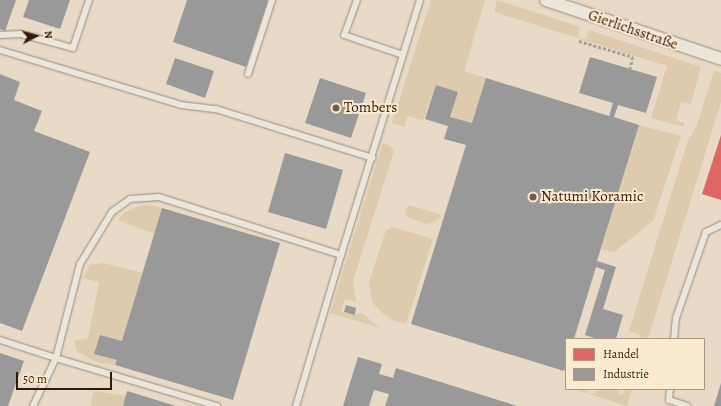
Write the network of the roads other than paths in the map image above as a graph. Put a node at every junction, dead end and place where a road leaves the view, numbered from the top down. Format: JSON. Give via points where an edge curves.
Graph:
{"nodes":[{"id":1,"x":89,"y":0,"type":"edge"},
{"id":2,"x":272,"y":0,"type":"edge"},
{"id":3,"x":357,"y":0,"type":"edge"},
{"id":4,"x":420,"y":0,"type":"edge"},
{"id":5,"x":546,"y":0,"type":"edge"},
{"id":6,"x":0,"y":35,"type":"edge"},
{"id":7,"x":0,"y":50,"type":"edge"},
{"id":8,"x":403,"y":55,"type":"junction"},
{"id":9,"x":721,"y":59,"type":"edge"},
{"id":10,"x":248,"y":74,"type":"dead end"},
{"id":11,"x":372,"y":158,"type":"junction"},
{"id":12,"x":721,"y":225,"type":"edge"},
{"id":13,"x":341,"y":254,"type":"junction"},
{"id":14,"x":674,"y":338,"type":"edge"},
{"id":15,"x":0,"y":340,"type":"edge"},
{"id":16,"x":56,"y":358,"type":"junction"},
{"id":17,"x":670,"y":390,"type":"edge"},
{"id":18,"x":33,"y":406,"type":"edge"},
{"id":19,"x":217,"y":406,"type":"edge"},
{"id":20,"x":296,"y":406,"type":"edge"},
{"id":21,"x":687,"y":406,"type":"edge"}],
"edges":[{"from":1,"to":6,"type":"lane","via":[[73,48],[21,34]]},
{"from":2,"to":10,"type":"lane"},
{"from":3,"to":8,"type":"lane","via":[[344,35]]},
{"from":4,"to":8,"type":"lane"},
{"from":5,"to":9,"type":"street","name":"Gierlichsstraße"},
{"from":7,"to":11,"type":"lane","via":[[180,105],[216,108]]},
{"from":8,"to":11,"type":"lane"},
{"from":11,"to":13,"type":"lane"},
{"from":12,"to":14,"type":"lane","via":[[706,232],[676,318]]},
{"from":13,"to":16,"type":"lane","via":[[159,197],[130,199],[112,212],[80,264]]},
{"from":13,"to":20,"type":"lane"},
{"from":15,"to":16,"type":"lane"},
{"from":16,"to":18,"type":"lane"},
{"from":16,"to":19,"type":"lane"},
{"from":17,"to":21,"type":"lane","via":[[669,400]]}]}
